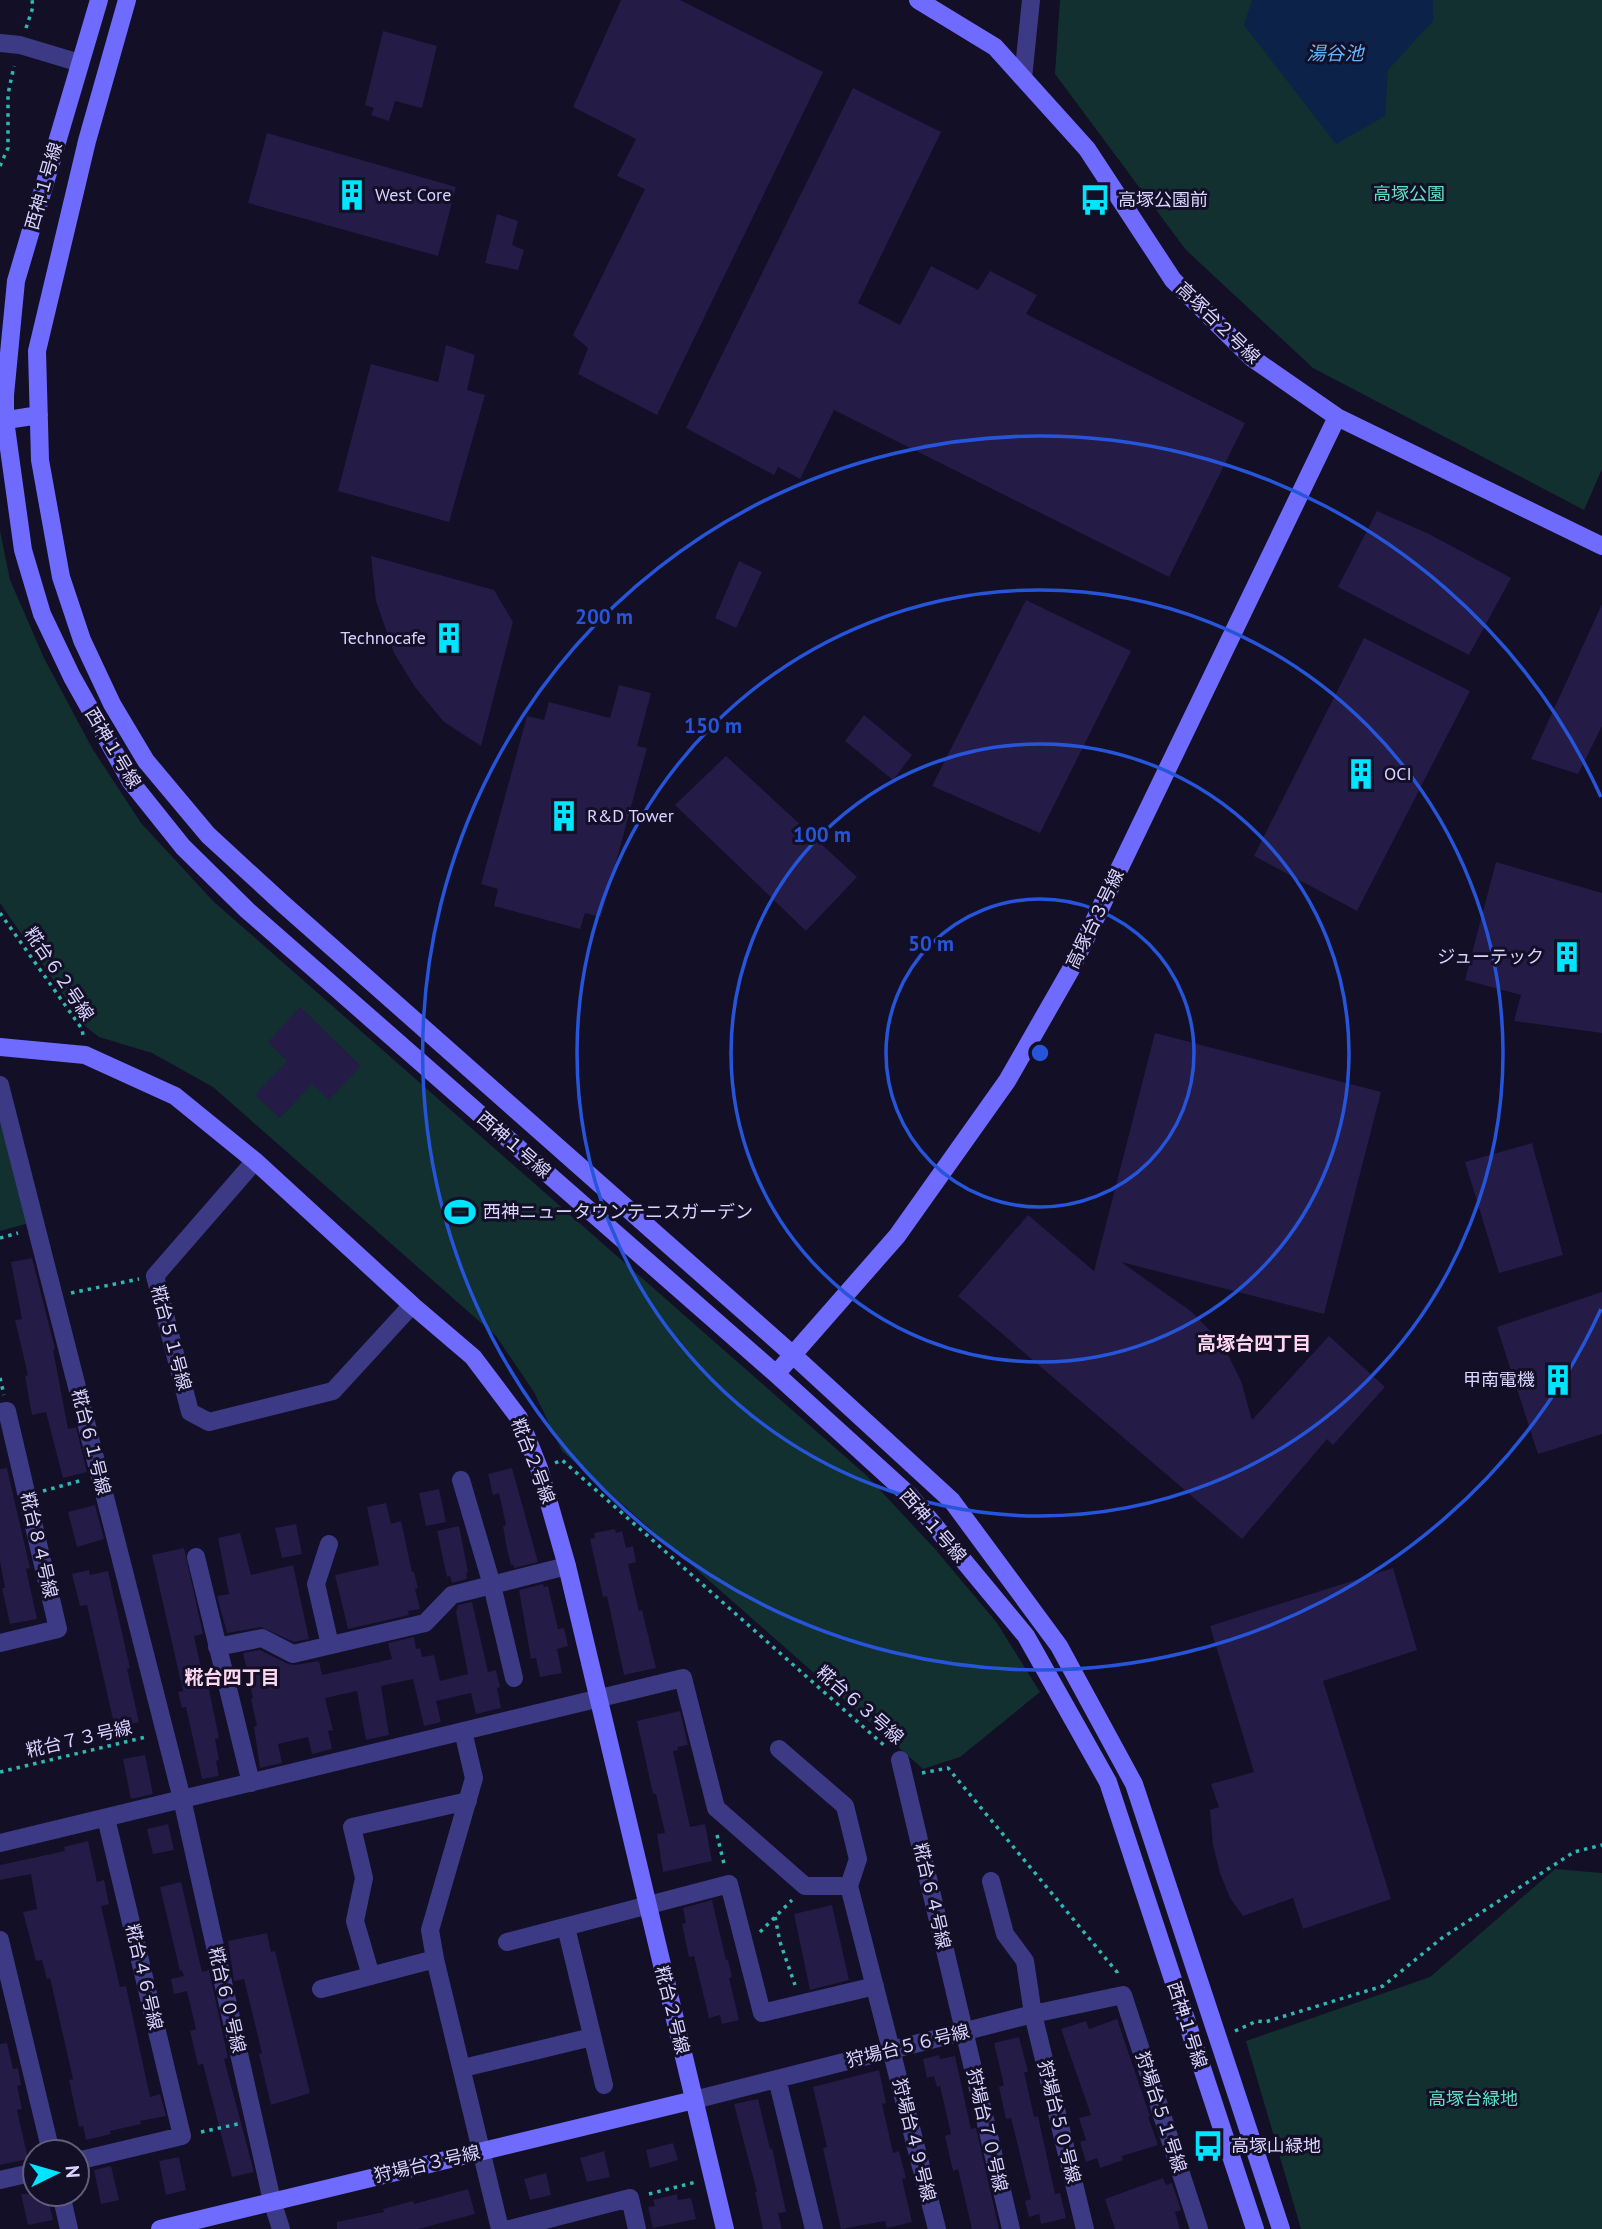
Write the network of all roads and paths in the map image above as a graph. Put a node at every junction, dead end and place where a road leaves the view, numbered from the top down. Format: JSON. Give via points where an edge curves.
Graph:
{"nodes":[{"id":1,"x":32,"y":0,"type":"edge"},
{"id":2,"x":99,"y":0,"type":"edge"},
{"id":3,"x":127,"y":0,"type":"edge"},
{"id":4,"x":918,"y":0,"type":"edge"},
{"id":5,"x":1031,"y":0,"type":"edge"},
{"id":6,"x":25,"y":29,"type":"dead end"},
{"id":7,"x":0,"y":43,"type":"edge"},
{"id":8,"x":80,"y":63,"type":"junction"},
{"id":9,"x":13,"y":66,"type":"dead end"},
{"id":10,"x":1023,"y":78,"type":"junction"},
{"id":11,"x":0,"y":166,"type":"edge"},
{"id":12,"x":38,"y":391,"type":"junction"},
{"id":13,"x":3,"y":395,"type":"edge"},
{"id":14,"x":39,"y":415,"type":"junction"},
{"id":15,"x":1337,"y":417,"type":"junction"},
{"id":16,"x":2,"y":421,"type":"edge"},
{"id":17,"x":1602,"y":546,"type":"edge"},
{"id":18,"x":0,"y":913,"type":"edge"},
{"id":19,"x":0,"y":1047,"type":"edge"},
{"id":20,"x":85,"y":1055,"type":"junction"},
{"id":21,"x":0,"y":1086,"type":"edge"},
{"id":22,"x":255,"y":1161,"type":"junction"},
{"id":23,"x":155,"y":1276,"type":"junction"},
{"id":24,"x":54,"y":1297,"type":"junction"},
{"id":25,"x":412,"y":1305,"type":"junction"},
{"id":26,"x":793,"y":1355,"type":"junction"},
{"id":27,"x":776,"y":1374,"type":"junction"},
{"id":28,"x":0,"y":1412,"type":"edge"},
{"id":29,"x":540,"y":1468,"type":"junction"},
{"id":30,"x":100,"y":1476,"type":"junction"},
{"id":31,"x":461,"y":1480,"type":"dead end"},
{"id":32,"x":28,"y":1495,"type":"junction"},
{"id":33,"x":329,"y":1544,"type":"dead end"},
{"id":34,"x":195,"y":1558,"type":"dead end"},
{"id":35,"x":567,"y":1566,"type":"junction"},
{"id":36,"x":492,"y":1585,"type":"junction"},
{"id":37,"x":0,"y":1643,"type":"edge"},
{"id":38,"x":330,"y":1645,"type":"junction"},
{"id":39,"x":218,"y":1647,"type":"junction"},
{"id":40,"x":514,"y":1678,"type":"dead end"},
{"id":41,"x":598,"y":1698,"type":"junction"},
{"id":42,"x":463,"y":1731,"type":"junction"},
{"id":43,"x":165,"y":1733,"type":"junction"},
{"id":44,"x":779,"y":1749,"type":"dead end"},
{"id":45,"x":900,"y":1760,"type":"junction"},
{"id":46,"x":0,"y":1772,"type":"edge"},
{"id":47,"x":251,"y":1783,"type":"junction"},
{"id":48,"x":182,"y":1800,"type":"junction"},
{"id":49,"x":468,"y":1801,"type":"junction"},
{"id":50,"x":716,"y":1808,"type":"junction"},
{"id":51,"x":106,"y":1818,"type":"junction"},
{"id":52,"x":0,"y":1843,"type":"edge"},
{"id":53,"x":1602,"y":1845,"type":"edge"},
{"id":54,"x":991,"y":1881,"type":"dead end"},
{"id":55,"x":729,"y":1884,"type":"junction"},
{"id":56,"x":805,"y":1886,"type":"junction"},
{"id":57,"x":849,"y":1886,"type":"junction"},
{"id":58,"x":648,"y":1907,"type":"junction"},
{"id":59,"x":775,"y":1917,"type":"junction"},
{"id":60,"x":566,"y":1927,"type":"junction"},
{"id":61,"x":0,"y":1940,"type":"edge"},
{"id":62,"x":508,"y":1942,"type":"dead end"},
{"id":63,"x":745,"y":1948,"type":"junction"},
{"id":64,"x":435,"y":1959,"type":"junction"},
{"id":65,"x":371,"y":1976,"type":"junction"},
{"id":66,"x":875,"y":1986,"type":"junction"},
{"id":67,"x":321,"y":1989,"type":"dead end"},
{"id":68,"x":1123,"y":1995,"type":"junction"},
{"id":69,"x":800,"y":2004,"type":"junction"},
{"id":70,"x":1033,"y":2014,"type":"junction"},
{"id":71,"x":964,"y":2032,"type":"junction"},
{"id":72,"x":592,"y":2037,"type":"junction"},
{"id":73,"x":1219,"y":2037,"type":"junction"},
{"id":74,"x":892,"y":2050,"type":"junction"},
{"id":75,"x":463,"y":2068,"type":"junction"},
{"id":76,"x":778,"y":2079,"type":"junction"},
{"id":77,"x":604,"y":2085,"type":"dead end"},
{"id":78,"x":694,"y":2100,"type":"junction"},
{"id":79,"x":254,"y":2120,"type":"junction"},
{"id":80,"x":182,"y":2136,"type":"junction"},
{"id":81,"x":48,"y":2138,"type":"edge"},
{"id":82,"x":482,"y":2151,"type":"junction"},
{"id":83,"x":91,"y":2158,"type":"edge"},
{"id":84,"x":21,"y":2175,"type":"edge"},
{"id":85,"x":713,"y":2178,"type":"junction"},
{"id":86,"x":0,"y":2180,"type":"edge"},
{"id":87,"x":630,"y":2198,"type":"junction"},
{"id":88,"x":272,"y":2202,"type":"junction"},
{"id":89,"x":64,"y":2208,"type":"edge"},
{"id":90,"x":69,"y":2229,"type":"edge"},
{"id":91,"x":160,"y":2229,"type":"edge"},
{"id":92,"x":281,"y":2229,"type":"edge"},
{"id":93,"x":500,"y":2229,"type":"edge"},
{"id":94,"x":510,"y":2229,"type":"edge"},
{"id":95,"x":637,"y":2229,"type":"edge"},
{"id":96,"x":725,"y":2229,"type":"edge"},
{"id":97,"x":814,"y":2229,"type":"edge"},
{"id":98,"x":937,"y":2229,"type":"edge"},
{"id":99,"x":1011,"y":2229,"type":"edge"},
{"id":100,"x":1085,"y":2229,"type":"edge"},
{"id":101,"x":1199,"y":2229,"type":"edge"},
{"id":102,"x":1255,"y":2229,"type":"edge"},
{"id":103,"x":1281,"y":2229,"type":"edge"}],
"edges":[{"from":1,"to":6,"type":"path"},
{"from":2,"to":8,"type":"street","name":"西神１号線"},
{"from":3,"to":12,"type":"street","name":"西神１号線","via":[[87,141],[37,351]]},
{"from":4,"to":10,"type":"street","name":"高塚台２号線","via":[[995,47]]},
{"from":5,"to":10,"type":"street"},
{"from":7,"to":8,"type":"street"},
{"from":8,"to":13,"type":"street","name":"西神１号線","via":[[16,281]]},
{"from":9,"to":11,"type":"path","via":[[8,148]]},
{"from":10,"to":15,"type":"street","name":"高塚台２号線","via":[[1087,149],[1173,279],[1252,358]]},
{"from":12,"to":13,"type":"street"},
{"from":12,"to":14,"type":"street","name":"西神１号線"},
{"from":13,"to":16,"type":"street","name":"西神１号線"},
{"from":14,"to":16,"type":"street"},
{"from":14,"to":26,"type":"street","name":"西神１号線","via":[[40,460],[61,577],[82,640],[146,761],[208,835],[272,895]]},
{"from":15,"to":17,"type":"street","name":"高塚台２号線"},
{"from":15,"to":26,"type":"street","name":"高塚台３号線","via":[[1070,971],[1007,1081],[897,1236]]},
{"from":16,"to":27,"type":"street","name":"西神１号線","via":[[23,550],[42,614],[131,782],[183,847],[247,910]]},
{"from":18,"to":20,"type":"path","name":"糀台６２号線","via":[[82,1029]]},
{"from":19,"to":20,"type":"street","name":"糀台２号線"},
{"from":20,"to":22,"type":"street","name":"糀台２号線","via":[[175,1096]]},
{"from":21,"to":24,"type":"street","name":"糀台６１号線"},
{"from":22,"to":23,"type":"street","name":"糀台５１号線"},
{"from":22,"to":25,"type":"street","name":"糀台２号線"},
{"from":23,"to":24,"type":"path"},
{"from":23,"to":25,"type":"street","name":"糀台５１号線","via":[[190,1412],[209,1422],[333,1391]]},
{"from":24,"to":30,"type":"street","name":"糀台６１号線"},
{"from":25,"to":29,"type":"street","name":"糀台２号線","via":[[474,1357],[519,1418]]},
{"from":26,"to":27,"type":"street","name":"高塚台３号線"},
{"from":26,"to":73,"type":"street","name":"西神１号線","via":[[952,1501],[1059,1646],[1134,1784]]},
{"from":27,"to":102,"type":"street","name":"西神１号線","via":[[910,1496],[1018,1626],[1108,1782]]},
{"from":28,"to":32,"type":"street","name":"糀台８４号線","via":[[8,1410]]},
{"from":29,"to":35,"type":"street","name":"糀台２号線"},
{"from":29,"to":45,"type":"path","name":"糀台６３号線","via":[[562,1461]]},
{"from":30,"to":32,"type":"path"},
{"from":30,"to":43,"type":"street","name":"糀台６１号線"},
{"from":31,"to":36,"type":"street"},
{"from":32,"to":37,"type":"street","name":"糀台８４号線","via":[[58,1629]]},
{"from":33,"to":38,"type":"street","via":[[316,1584]]},
{"from":34,"to":39,"type":"street"},
{"from":35,"to":36,"type":"street"},
{"from":35,"to":41,"type":"street","name":"糀台２号線"},
{"from":36,"to":38,"type":"street","via":[[452,1595],[425,1623]]},
{"from":36,"to":40,"type":"street"},
{"from":38,"to":39,"type":"street","via":[[293,1654],[262,1638]]},
{"from":39,"to":47,"type":"street"},
{"from":41,"to":42,"type":"street"},
{"from":41,"to":50,"type":"street","via":[[683,1678]]},
{"from":41,"to":58,"type":"street","name":"糀台２号線"},
{"from":42,"to":47,"type":"street"},
{"from":42,"to":49,"type":"street","via":[[474,1778]]},
{"from":43,"to":46,"type":"path","name":"糀台７３号線"},
{"from":43,"to":48,"type":"street","name":"糀台６１号線"},
{"from":44,"to":57,"type":"street","via":[[845,1806],[858,1859]]},
{"from":45,"to":68,"type":"path","name":"糀台６３号線","via":[[916,1774],[948,1768],[1117,1972]]},
{"from":45,"to":71,"type":"street","name":"糀台６４号線"},
{"from":47,"to":48,"type":"street"},
{"from":48,"to":51,"type":"street"},
{"from":48,"to":79,"type":"street","name":"糀台６０号線"},
{"from":49,"to":64,"type":"street","via":[[430,1930]]},
{"from":49,"to":65,"type":"street","via":[[352,1827],[364,1878],[355,1920]]},
{"from":50,"to":55,"type":"path","via":[[714,1824]]},
{"from":50,"to":56,"type":"street"},
{"from":51,"to":52,"type":"street"},
{"from":51,"to":80,"type":"street","name":"糀台４６号線"},
{"from":53,"to":73,"type":"path","via":[[1574,1852],[1441,1938],[1382,1986],[1257,2021]]},
{"from":54,"to":70,"type":"street","name":"狩場台５０号線","via":[[1005,1934],[1026,1961]]},
{"from":55,"to":58,"type":"street"},
{"from":55,"to":63,"type":"street"},
{"from":56,"to":57,"type":"street"},
{"from":56,"to":59,"type":"path"},
{"from":57,"to":66,"type":"street","name":"狩場台４９号線"},
{"from":58,"to":60,"type":"street"},
{"from":58,"to":78,"type":"street","name":"糀台２号線"},
{"from":59,"to":63,"type":"path"},
{"from":59,"to":69,"type":"path"},
{"from":60,"to":62,"type":"street"},
{"from":60,"to":72,"type":"street"},
{"from":61,"to":81,"type":"street"},
{"from":63,"to":69,"type":"street","via":[[762,2013]]},
{"from":64,"to":65,"type":"street"},
{"from":64,"to":75,"type":"street"},
{"from":65,"to":67,"type":"street"},
{"from":66,"to":69,"type":"street"},
{"from":66,"to":74,"type":"street","name":"狩場台４９号線"},
{"from":68,"to":70,"type":"street","name":"狩場台５６号線"},
{"from":68,"to":101,"type":"street","name":"狩場台５１号線"},
{"from":70,"to":71,"type":"street","name":"狩場台５６号線"},
{"from":70,"to":100,"type":"street","name":"狩場台５０号線"},
{"from":71,"to":74,"type":"street","name":"狩場台５６号線"},
{"from":71,"to":99,"type":"street","name":"狩場台７０号線"},
{"from":72,"to":75,"type":"street"},
{"from":72,"to":77,"type":"street"},
{"from":73,"to":103,"type":"street","name":"西神１号線"},
{"from":74,"to":76,"type":"street","name":"狩場台５６号線"},
{"from":74,"to":98,"type":"street","name":"狩場台４９号線"},
{"from":75,"to":82,"type":"street"},
{"from":76,"to":78,"type":"street","name":"狩場台５６号線"},
{"from":76,"to":97,"type":"street"},
{"from":78,"to":82,"type":"street","name":"狩場台３号線"},
{"from":78,"to":85,"type":"street","name":"糀台２号線"},
{"from":79,"to":80,"type":"path"},
{"from":79,"to":88,"type":"street","name":"糀台６０号線"},
{"from":80,"to":83,"type":"street"},
{"from":82,"to":88,"type":"street","name":"狩場台３号線"},
{"from":82,"to":93,"type":"street"},
{"from":84,"to":86,"type":"street"},
{"from":85,"to":87,"type":"path"},
{"from":85,"to":96,"type":"street","name":"糀台２号線"},
{"from":87,"to":94,"type":"street"},
{"from":87,"to":95,"type":"street"},
{"from":88,"to":91,"type":"street","name":"狩場台３号線"},
{"from":88,"to":92,"type":"street","name":"糀台６０号線"},
{"from":89,"to":90,"type":"street"}]}
